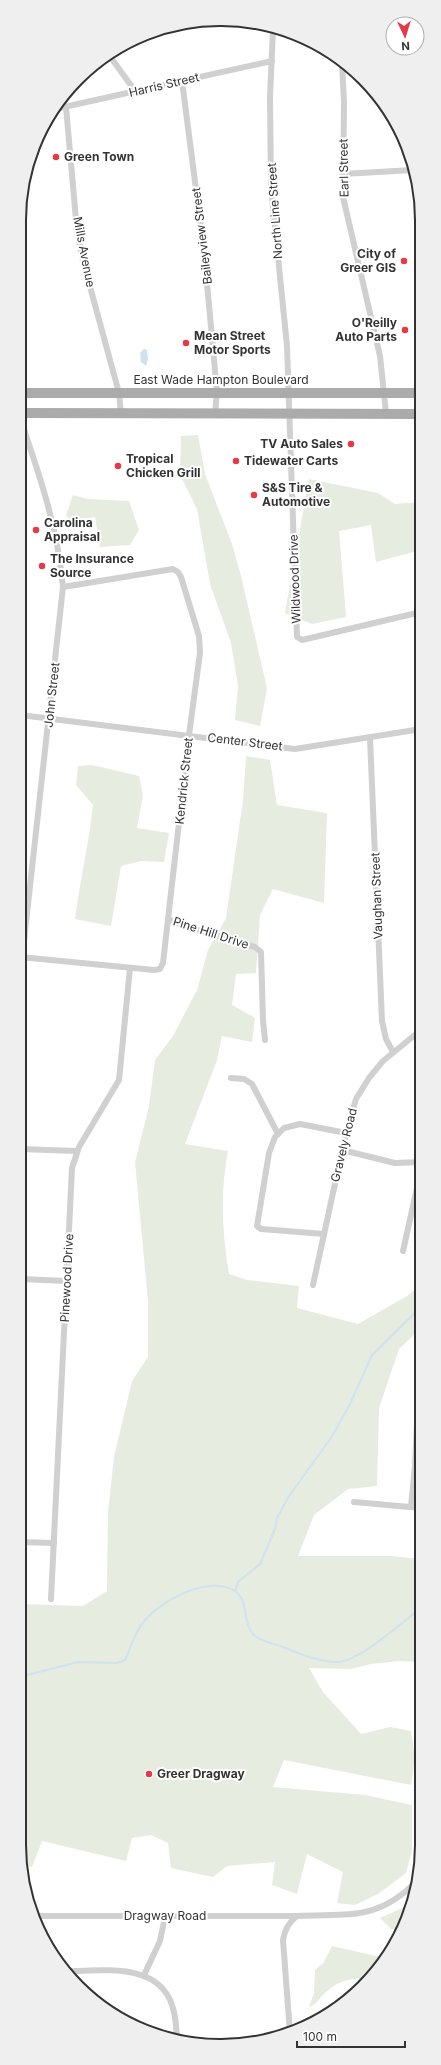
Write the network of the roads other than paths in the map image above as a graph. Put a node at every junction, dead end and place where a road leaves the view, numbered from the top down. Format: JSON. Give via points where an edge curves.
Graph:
{"nodes":[{"id":1,"x":273,"y":33,"type":"edge"},
{"id":2,"x":112,"y":59,"type":"edge"},
{"id":3,"x":272,"y":61,"type":"junction"},
{"id":4,"x":342,"y":69,"type":"edge"},
{"id":5,"x":182,"y":81,"type":"junction"},
{"id":6,"x":135,"y":91,"type":"junction"},
{"id":7,"x":66,"y":107,"type":"junction"},
{"id":8,"x":62,"y":108,"type":"edge"},
{"id":9,"x":408,"y":170,"type":"edge"},
{"id":10,"x":343,"y":174,"type":"junction"},
{"id":11,"x":217,"y":392,"type":"junction"},
{"id":12,"x":384,"y":392,"type":"junction"},
{"id":13,"x":26,"y":393,"type":"edge"},
{"id":14,"x":119,"y":393,"type":"junction"},
{"id":15,"x":415,"y":393,"type":"edge"},
{"id":16,"x":289,"y":394,"type":"junction"},
{"id":17,"x":26,"y":413,"type":"edge"},
{"id":18,"x":121,"y":414,"type":"junction"},
{"id":19,"x":215,"y":414,"type":"junction"},
{"id":20,"x":290,"y":414,"type":"junction"},
{"id":21,"x":386,"y":414,"type":"junction"},
{"id":22,"x":415,"y":414,"type":"edge"},
{"id":23,"x":26,"y":435,"type":"edge"},
{"id":24,"x":63,"y":587,"type":"junction"},
{"id":25,"x":415,"y":613,"type":"edge"},
{"id":26,"x":26,"y":716,"type":"edge"},
{"id":27,"x":49,"y":718,"type":"junction"},
{"id":28,"x":415,"y":731,"type":"edge"},
{"id":29,"x":189,"y":735,"type":"junction"},
{"id":30,"x":370,"y":738,"type":"junction"},
{"id":31,"x":26,"y":914,"type":"edge"},
{"id":32,"x":168,"y":919,"type":"junction"},
{"id":33,"x":26,"y":958,"type":"edge"},
{"id":34,"x":130,"y":968,"type":"junction"},
{"id":35,"x":415,"y":1035,"type":"edge"},
{"id":36,"x":266,"y":1040,"type":"dead end"},
{"id":37,"x":393,"y":1052,"type":"junction"},
{"id":38,"x":231,"y":1078,"type":"dead end"},
{"id":39,"x":346,"y":1133,"type":"junction"},
{"id":40,"x":278,"y":1134,"type":"junction"},
{"id":41,"x":26,"y":1149,"type":"edge"},
{"id":42,"x":342,"y":1150,"type":"junction"},
{"id":43,"x":77,"y":1151,"type":"junction"},
{"id":44,"x":415,"y":1162,"type":"edge"},
{"id":45,"x":415,"y":1197,"type":"edge"},
{"id":46,"x":324,"y":1234,"type":"junction"},
{"id":47,"x":403,"y":1251,"type":"dead end"},
{"id":48,"x":26,"y":1279,"type":"edge"},
{"id":49,"x":67,"y":1281,"type":"junction"},
{"id":50,"x":313,"y":1285,"type":"dead end"},
{"id":51,"x":415,"y":1466,"type":"edge"},
{"id":52,"x":354,"y":1502,"type":"dead end"},
{"id":53,"x":411,"y":1507,"type":"junction"},
{"id":54,"x":415,"y":1507,"type":"edge"},
{"id":55,"x":26,"y":1542,"type":"edge"},
{"id":56,"x":54,"y":1543,"type":"junction"},
{"id":57,"x":51,"y":1599,"type":"dead end"},
{"id":58,"x":410,"y":1888,"type":"edge"},
{"id":59,"x":40,"y":1916,"type":"edge"},
{"id":60,"x":165,"y":1916,"type":"junction"},
{"id":61,"x":297,"y":1916,"type":"junction"},
{"id":62,"x":72,"y":1971,"type":"edge"},
{"id":63,"x":144,"y":1975,"type":"junction"},
{"id":64,"x":289,"y":2026,"type":"edge"},
{"id":65,"x":176,"y":2033,"type":"edge"}],
"edges":[{"from":1,"to":3,"type":"street","name":"North Line Street"},
{"from":2,"to":6,"type":"street"},
{"from":3,"to":5,"type":"street","name":"Harris Street"},
{"from":3,"to":16,"type":"street","name":"North Line Street","via":[[270,188],[285,318]]},
{"from":4,"to":10,"type":"street","name":"Earl Street"},
{"from":5,"to":6,"type":"street","name":"Harris Street"},
{"from":5,"to":11,"type":"street","name":"Baileyview Street","via":[[204,251]]},
{"from":6,"to":7,"type":"street","name":"Harris Street"},
{"from":7,"to":8,"type":"street","name":"Harris Street"},
{"from":7,"to":14,"type":"street","name":"Mills Avenue","via":[[77,231]]},
{"from":9,"to":10,"type":"street"},
{"from":10,"to":12,"type":"street","name":"Earl Street","via":[[345,206],[377,339]]},
{"from":11,"to":14,"type":"main road","name":"East Wade Hampton Boulevard"},
{"from":11,"to":16,"type":"main road","name":"East Wade Hampton Boulevard"},
{"from":11,"to":19,"type":"street","name":"Baileyview Street"},
{"from":12,"to":15,"type":"main road","name":"East Wade Hampton Boulevard"},
{"from":12,"to":16,"type":"main road","name":"East Wade Hampton Boulevard"},
{"from":12,"to":21,"type":"street","name":"Earl Street"},
{"from":13,"to":14,"type":"main road","name":"East Wade Hampton Boulevard"},
{"from":14,"to":18,"type":"street","name":"Mills Avenue"},
{"from":16,"to":20,"type":"street","name":"Wildwood Drive"},
{"from":17,"to":18,"type":"main road"},
{"from":18,"to":19,"type":"main road"},
{"from":19,"to":20,"type":"main road"},
{"from":20,"to":21,"type":"main road"},
{"from":20,"to":25,"type":"street","name":"Wildwood Drive","via":[[297,637],[302,640]]},
{"from":21,"to":22,"type":"main road"},
{"from":23,"to":24,"type":"street","name":"John Street","via":[[43,484],[60,560]]},
{"from":24,"to":27,"type":"street","name":"John Street"},
{"from":24,"to":29,"type":"street","name":"Kendrick Street","via":[[167,569],[178,572],[200,644]]},
{"from":26,"to":27,"type":"street","name":"Center Street"},
{"from":27,"to":29,"type":"street","name":"Center Street"},
{"from":27,"to":31,"type":"street","name":"John Street"},
{"from":28,"to":30,"type":"street","name":"Center Street"},
{"from":29,"to":30,"type":"street","name":"Center Street","via":[[295,749]]},
{"from":29,"to":32,"type":"street","name":"Kendrick Street"},
{"from":30,"to":37,"type":"street","name":"Vaughan Street","via":[[382,1020],[386,1039]]},
{"from":32,"to":34,"type":"street","name":"Kendrick Street","via":[[162,966],[158,970]]},
{"from":32,"to":36,"type":"street","name":"Pine Hill Drive","via":[[255,947],[261,952]]},
{"from":33,"to":34,"type":"street","name":"Kendrick Street"},
{"from":34,"to":43,"type":"street","name":"Pinewood Drive","via":[[120,1080]]},
{"from":35,"to":37,"type":"street","name":"Gravely Road"},
{"from":37,"to":39,"type":"street","name":"Gravely Road","via":[[360,1092]]},
{"from":38,"to":40,"type":"street","via":[[244,1079],[252,1084]]},
{"from":39,"to":40,"type":"street","via":[[300,1124],[284,1128]]},
{"from":39,"to":42,"type":"street","name":"Gravely Road"},
{"from":40,"to":46,"type":"street","via":[[274,1137],[269,1153],[257,1226],[261,1229]]},
{"from":41,"to":43,"type":"street"},
{"from":42,"to":44,"type":"street","via":[[395,1162]]},
{"from":42,"to":46,"type":"street","name":"Gravely Road"},
{"from":43,"to":49,"type":"street","name":"Pinewood Drive","via":[[72,1168]]},
{"from":45,"to":47,"type":"street"},
{"from":46,"to":50,"type":"street","name":"Gravely Road"},
{"from":48,"to":49,"type":"street"},
{"from":49,"to":56,"type":"street","name":"Pinewood Drive"},
{"from":51,"to":53,"type":"street"},
{"from":52,"to":53,"type":"street"},
{"from":53,"to":54,"type":"street"},
{"from":55,"to":56,"type":"street"},
{"from":56,"to":57,"type":"street","name":"Pinewood Drive"},
{"from":58,"to":61,"type":"street","name":"Dragway Road","via":[[398,1898],[374,1911],[360,1914]]},
{"from":59,"to":60,"type":"street","name":"Dragway Road"},
{"from":60,"to":61,"type":"street","name":"Dragway Road"},
{"from":60,"to":63,"type":"street","via":[[160,1941]]},
{"from":61,"to":64,"type":"street","via":[[287,1927],[283,1940]]},
{"from":62,"to":63,"type":"street","via":[[110,1971]]},
{"from":63,"to":65,"type":"street","via":[[158,1983],[170,1998]]}]}
